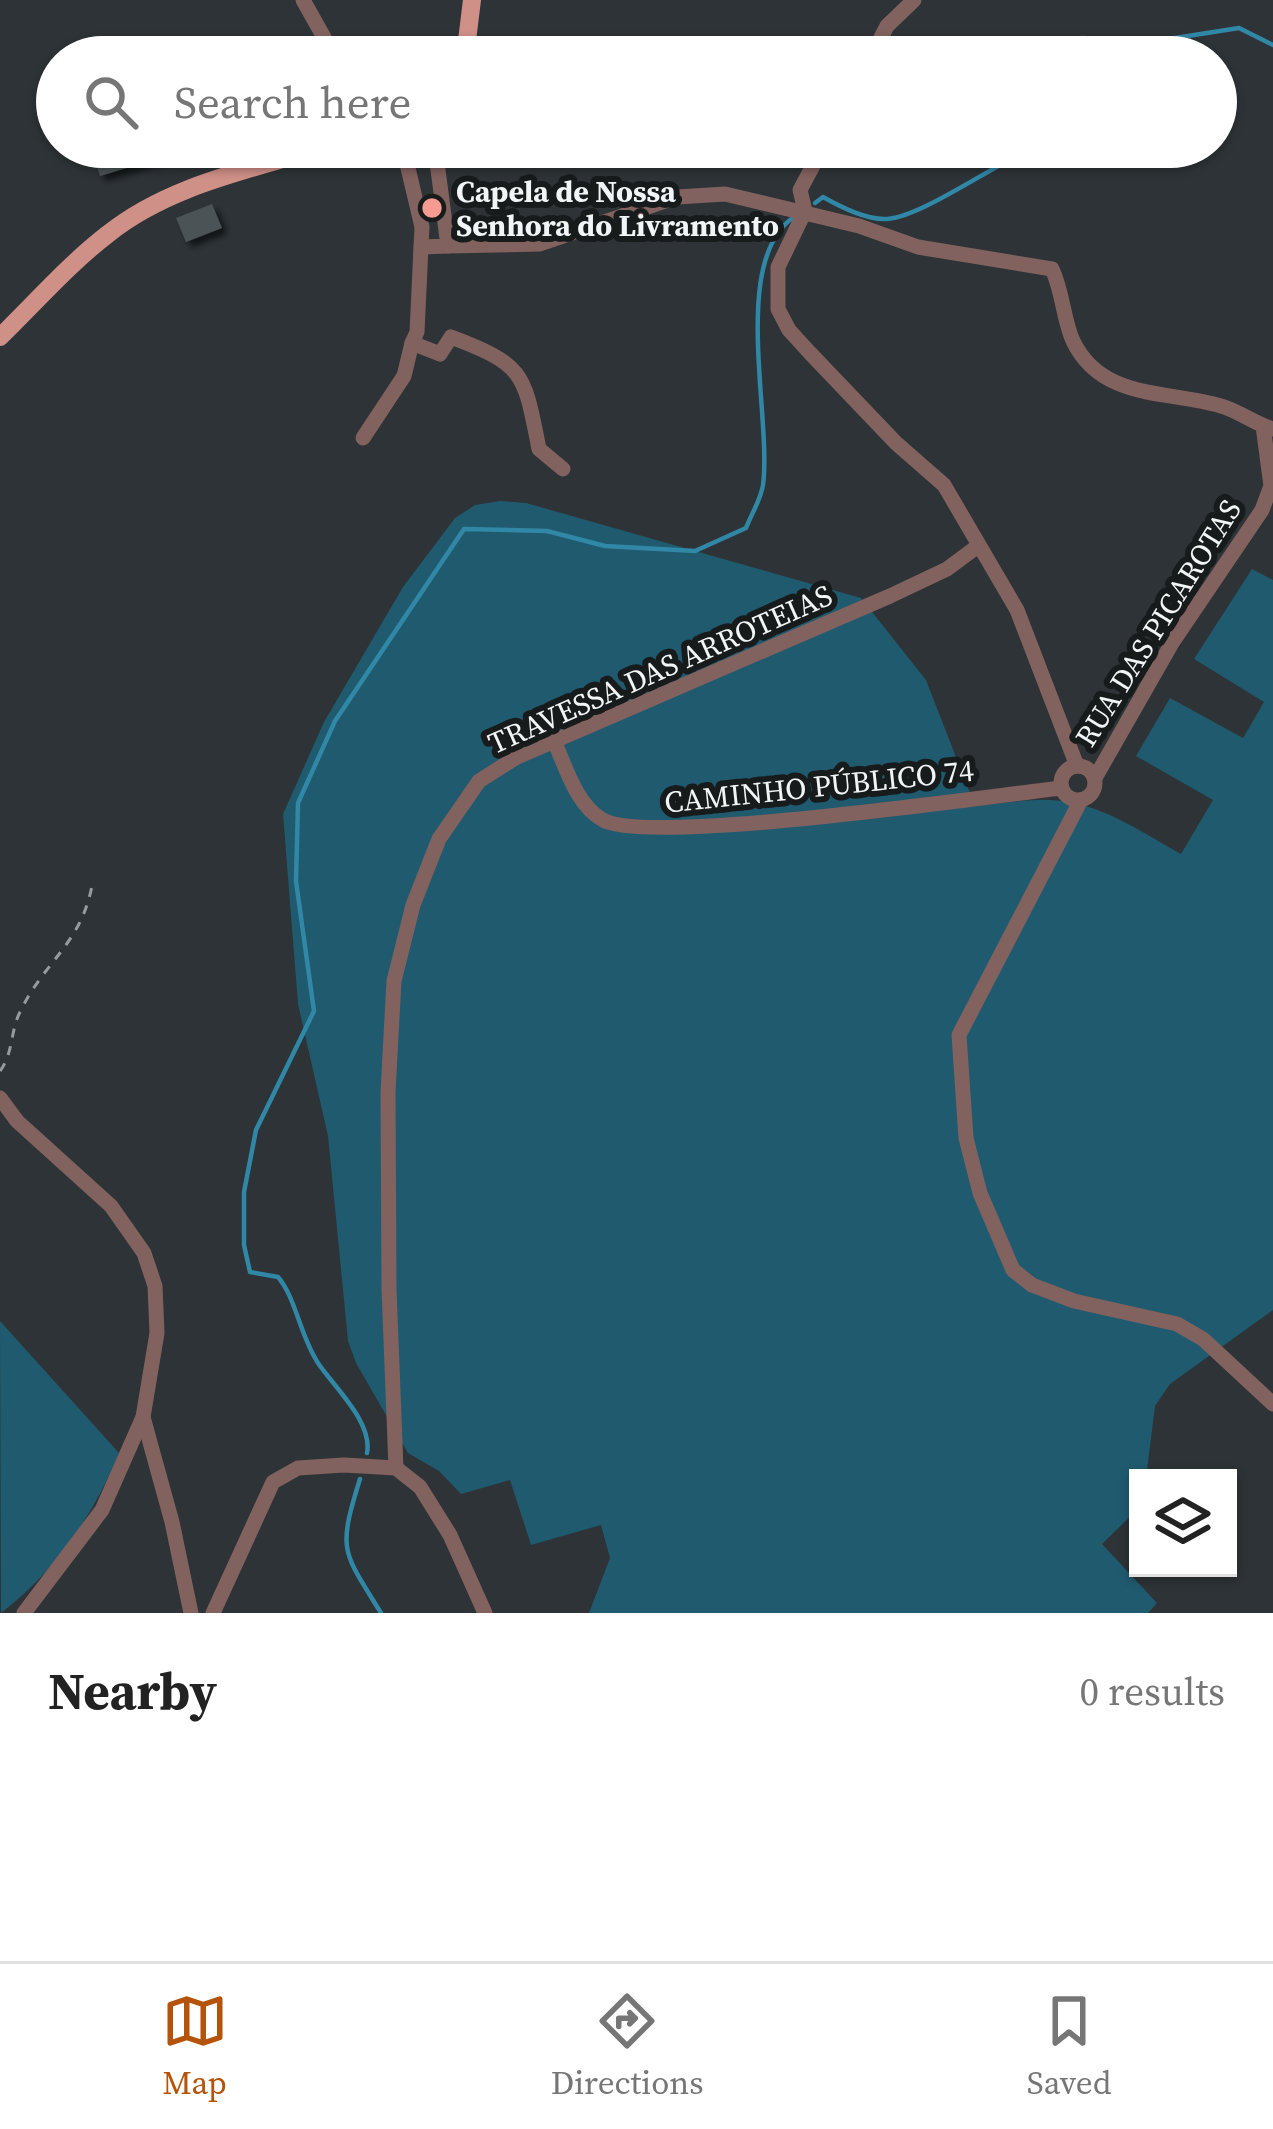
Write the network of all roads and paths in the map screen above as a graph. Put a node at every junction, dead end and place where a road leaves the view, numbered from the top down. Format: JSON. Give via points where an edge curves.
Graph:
{"nodes":[{"id":1,"x":303,"y":0,"type":"edge"},
{"id":2,"x":472,"y":0,"type":"edge"},
{"id":3,"x":914,"y":0,"type":"edge"},
{"id":4,"x":323,"y":36,"type":"edge"},
{"id":5,"x":468,"y":36,"type":"edge"},
{"id":6,"x":882,"y":36,"type":"edge"},
{"id":7,"x":256,"y":168,"type":"edge"},
{"id":8,"x":408,"y":168,"type":"edge"},
{"id":9,"x":438,"y":168,"type":"edge"},
{"id":10,"x":812,"y":168,"type":"edge"},
{"id":11,"x":805,"y":211,"type":"junction"},
{"id":12,"x":448,"y":246,"type":"junction"},
{"id":13,"x":422,"y":247,"type":"junction"},
{"id":14,"x":0,"y":337,"type":"edge"},
{"id":15,"x":412,"y":343,"type":"junction"},
{"id":16,"x":1268,"y":427,"type":"edge"},
{"id":17,"x":363,"y":438,"type":"dead end"},
{"id":18,"x":563,"y":469,"type":"dead end"},
{"id":19,"x":1272,"y":486,"type":"edge"},
{"id":20,"x":978,"y":546,"type":"junction"},
{"id":21,"x":555,"y":743,"type":"junction"},
{"id":22,"x":1077,"y":766,"type":"junction"},
{"id":23,"x":1095,"y":778,"type":"junction"},
{"id":24,"x":1062,"y":788,"type":"junction"},
{"id":25,"x":1081,"y":800,"type":"junction"},
{"id":26,"x":93,"y":880,"type":"dead end"},
{"id":27,"x":0,"y":1071,"type":"edge"},
{"id":28,"x":0,"y":1098,"type":"edge"},
{"id":29,"x":1273,"y":1404,"type":"edge"},
{"id":30,"x":143,"y":1417,"type":"junction"},
{"id":31,"x":396,"y":1468,"type":"junction"},
{"id":32,"x":24,"y":1613,"type":"edge"},
{"id":33,"x":191,"y":1613,"type":"edge"},
{"id":34,"x":213,"y":1613,"type":"edge"},
{"id":35,"x":485,"y":1613,"type":"edge"}],
"edges":[{"from":1,"to":4,"type":"street"},
{"from":2,"to":5,"type":"main road"},
{"from":3,"to":6,"type":"street"},
{"from":7,"to":14,"type":"main road","via":[[177,193],[107,234]]},
{"from":8,"to":13,"type":"street"},
{"from":9,"to":12,"type":"street"},
{"from":10,"to":11,"type":"street","via":[[800,190]]},
{"from":11,"to":12,"type":"street","via":[[725,194],[677,197],[540,244]]},
{"from":11,"to":16,"type":"street","via":[[918,248],[1052,269],[1072,339],[1116,386],[1224,406]]},
{"from":11,"to":20,"type":"street","via":[[778,267],[778,309],[789,330],[944,485]]},
{"from":12,"to":13,"type":"street"},
{"from":13,"to":15,"type":"street"},
{"from":15,"to":17,"type":"street","via":[[404,376]]},
{"from":15,"to":18,"type":"street","via":[[440,354],[451,337],[516,370],[538,448]]},
{"from":16,"to":19,"type":"street","name":"RUA DAS PICAROTAS"},
{"from":19,"to":23,"type":"street","name":"RUA DAS PICAROTAS"},
{"from":20,"to":21,"type":"street","name":"TRAVESSA DAS ARROTEIAS","via":[[890,596]]},
{"from":20,"to":22,"type":"street","via":[[1017,610]]},
{"from":21,"to":24,"type":"street","name":"CAMINHO PÚBLICO 74","via":[[583,801],[601,820],[627,828]]},
{"from":21,"to":31,"type":"street","name":"TRAVESSA DAS ARROTEIAS","via":[[479,782],[439,839],[394,981],[388,1114]]},
{"from":22,"to":23,"type":"street"},
{"from":22,"to":24,"type":"street","via":[[1064,773]]},
{"from":23,"to":25,"type":"street"},
{"from":24,"to":25,"type":"street"},
{"from":25,"to":29,"type":"street","via":[[959,1034],[966,1138],[980,1192],[1013,1270],[1032,1285],[1178,1324]]},
{"from":26,"to":27,"type":"path","via":[[74,938],[20,1011]]},
{"from":28,"to":30,"type":"street","via":[[112,1206],[144,1253],[157,1333]]},
{"from":30,"to":32,"type":"street","via":[[102,1510]]},
{"from":30,"to":33,"type":"street"},
{"from":31,"to":34,"type":"street","via":[[298,1468],[273,1482]]},
{"from":31,"to":35,"type":"street","via":[[435,1507]]}]}
